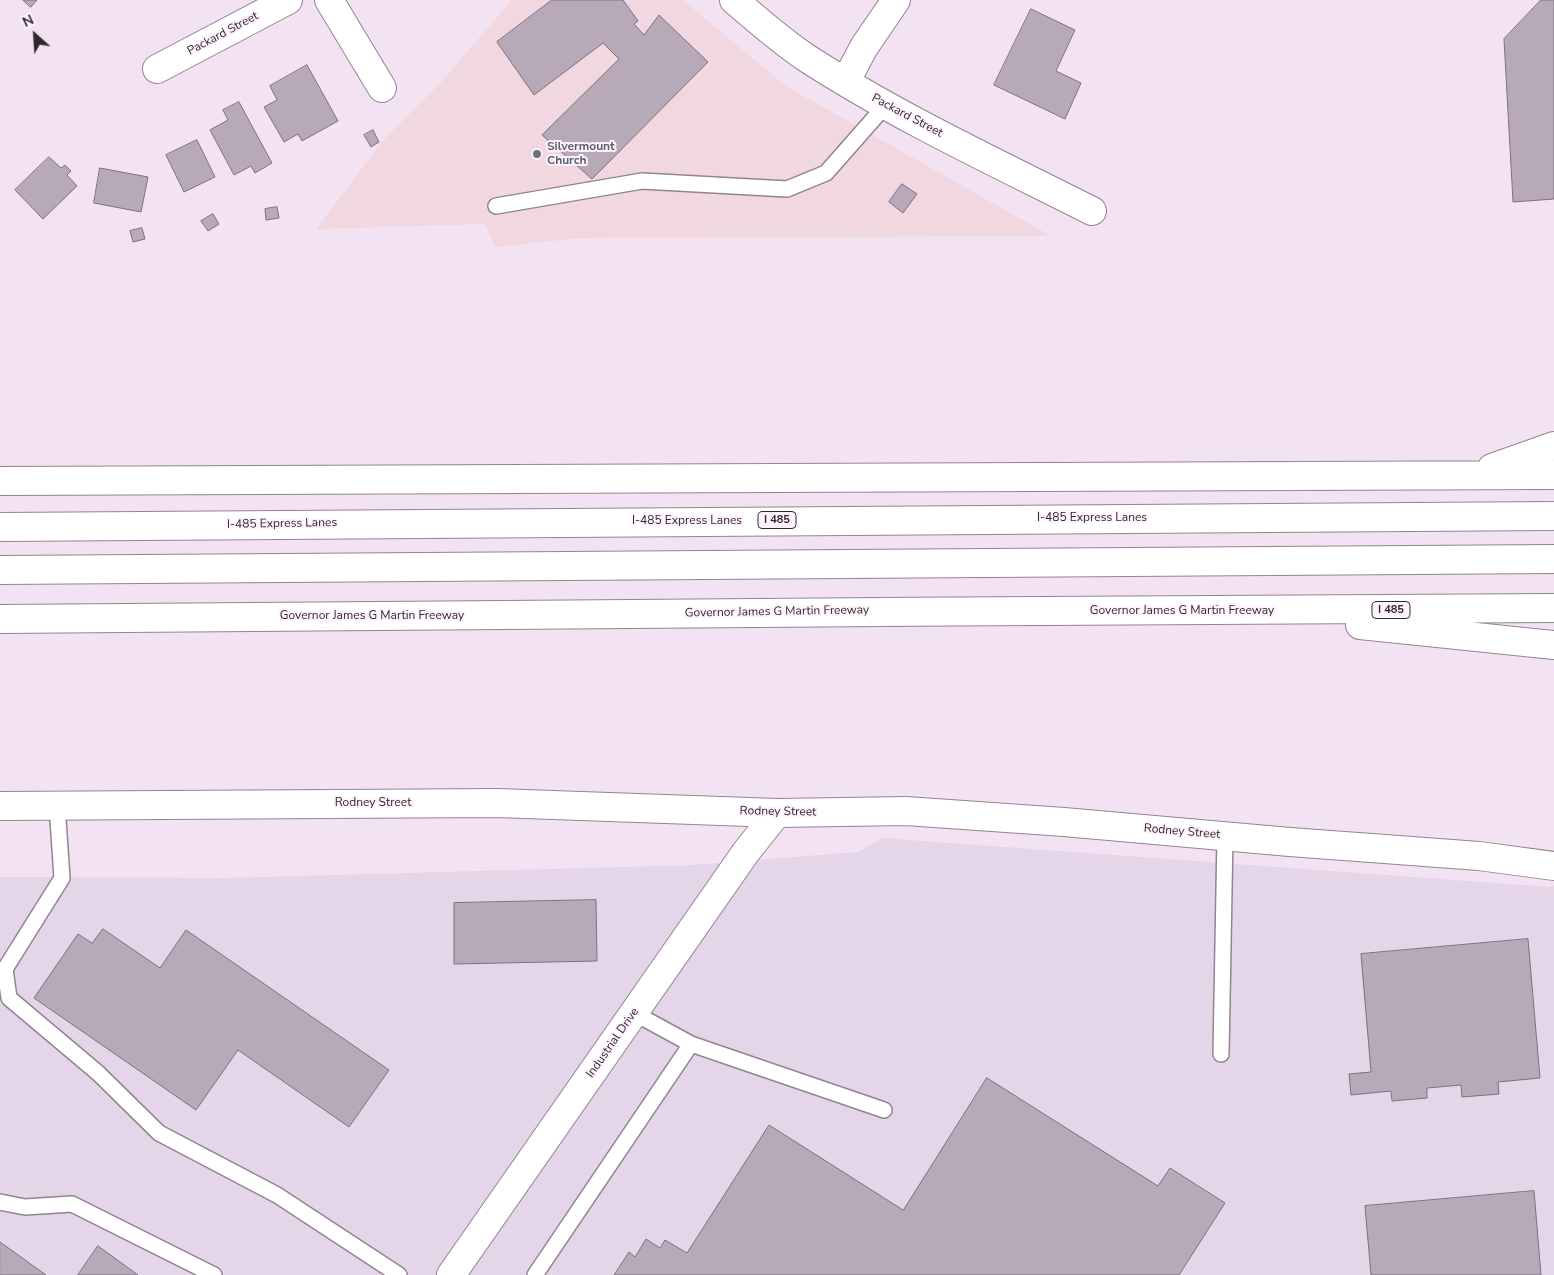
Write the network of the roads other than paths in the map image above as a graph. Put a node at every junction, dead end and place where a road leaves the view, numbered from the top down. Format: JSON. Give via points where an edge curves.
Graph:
{"nodes":[{"id":1,"x":288,"y":0,"type":"edge"},
{"id":2,"x":329,"y":0,"type":"edge"},
{"id":3,"x":734,"y":0,"type":"edge"},
{"id":4,"x":896,"y":0,"type":"edge"},
{"id":5,"x":157,"y":69,"type":"dead end"},
{"id":6,"x":846,"y":81,"type":"junction"},
{"id":7,"x":382,"y":88,"type":"dead end"},
{"id":8,"x":885,"y":106,"type":"junction"},
{"id":9,"x":496,"y":206,"type":"dead end"},
{"id":10,"x":1092,"y":211,"type":"dead end"},
{"id":11,"x":1554,"y":446,"type":"edge"},
{"id":12,"x":1474,"y":475,"type":"junction"},
{"id":13,"x":1554,"y":475,"type":"edge"},
{"id":14,"x":0,"y":481,"type":"edge"},
{"id":15,"x":1554,"y":516,"type":"edge"},
{"id":16,"x":0,"y":527,"type":"edge"},
{"id":17,"x":1554,"y":559,"type":"edge"},
{"id":18,"x":0,"y":570,"type":"edge"},
{"id":19,"x":1554,"y":608,"type":"edge"},
{"id":20,"x":1229,"y":611,"type":"junction"},
{"id":21,"x":0,"y":619,"type":"edge"},
{"id":22,"x":1554,"y":645,"type":"edge"},
{"id":23,"x":57,"y":805,"type":"junction"},
{"id":24,"x":0,"y":806,"type":"edge"},
{"id":25,"x":777,"y":813,"type":"junction"},
{"id":26,"x":1225,"y":836,"type":"junction"},
{"id":27,"x":1554,"y":866,"type":"edge"},
{"id":28,"x":634,"y":1012,"type":"junction"},
{"id":29,"x":691,"y":1044,"type":"junction"},
{"id":30,"x":1221,"y":1054,"type":"dead end"},
{"id":31,"x":884,"y":1110,"type":"dead end"},
{"id":32,"x":0,"y":1202,"type":"edge"},
{"id":33,"x":214,"y":1275,"type":"edge"},
{"id":34,"x":399,"y":1275,"type":"edge"},
{"id":35,"x":451,"y":1275,"type":"edge"},
{"id":36,"x":535,"y":1275,"type":"edge"}],
"edges":[{"from":1,"to":5,"type":"main road","name":"Packard Street"},
{"from":2,"to":7,"type":"main road"},
{"from":3,"to":6,"type":"main road","name":"Packard Street","via":[[804,56]]},
{"from":4,"to":6,"type":"main road","via":[[864,47]]},
{"from":6,"to":8,"type":"main road","name":"Packard Street"},
{"from":8,"to":9,"type":"lane","via":[[826,172],[787,189],[642,181]]},
{"from":8,"to":10,"type":"main road","name":"Packard Street"},
{"from":11,"to":12,"type":"main road"},
{"from":12,"to":13,"type":"main road"},
{"from":12,"to":14,"type":"main road"},
{"from":15,"to":16,"type":"main road","name":"I-485 Express Lanes","number":"I 485"},
{"from":17,"to":18,"type":"main road"},
{"from":19,"to":20,"type":"main road","name":"Governor James G Martin Freeway","number":"I 485"},
{"from":20,"to":21,"type":"main road","name":"Governor James G Martin Freeway","number":"I 485"},
{"from":20,"to":22,"type":"main road"},
{"from":23,"to":24,"type":"main road","name":"Rodney Street"},
{"from":23,"to":25,"type":"main road","name":"Rodney Street","via":[[497,803]]},
{"from":23,"to":34,"type":"lane","via":[[62,878],[4,969],[8,998],[98,1073],[159,1133],[277,1194]]},
{"from":25,"to":26,"type":"main road","name":"Rodney Street","via":[[906,811]]},
{"from":25,"to":28,"type":"main road","name":"Industrial Drive"},
{"from":26,"to":27,"type":"main road","name":"Rodney Street","via":[[1479,856]]},
{"from":26,"to":30,"type":"lane"},
{"from":28,"to":29,"type":"lane"},
{"from":28,"to":35,"type":"main road","name":"Industrial Drive"},
{"from":29,"to":31,"type":"lane"},
{"from":29,"to":36,"type":"lane"},
{"from":32,"to":33,"type":"lane","via":[[25,1207],[72,1204]]}]}
